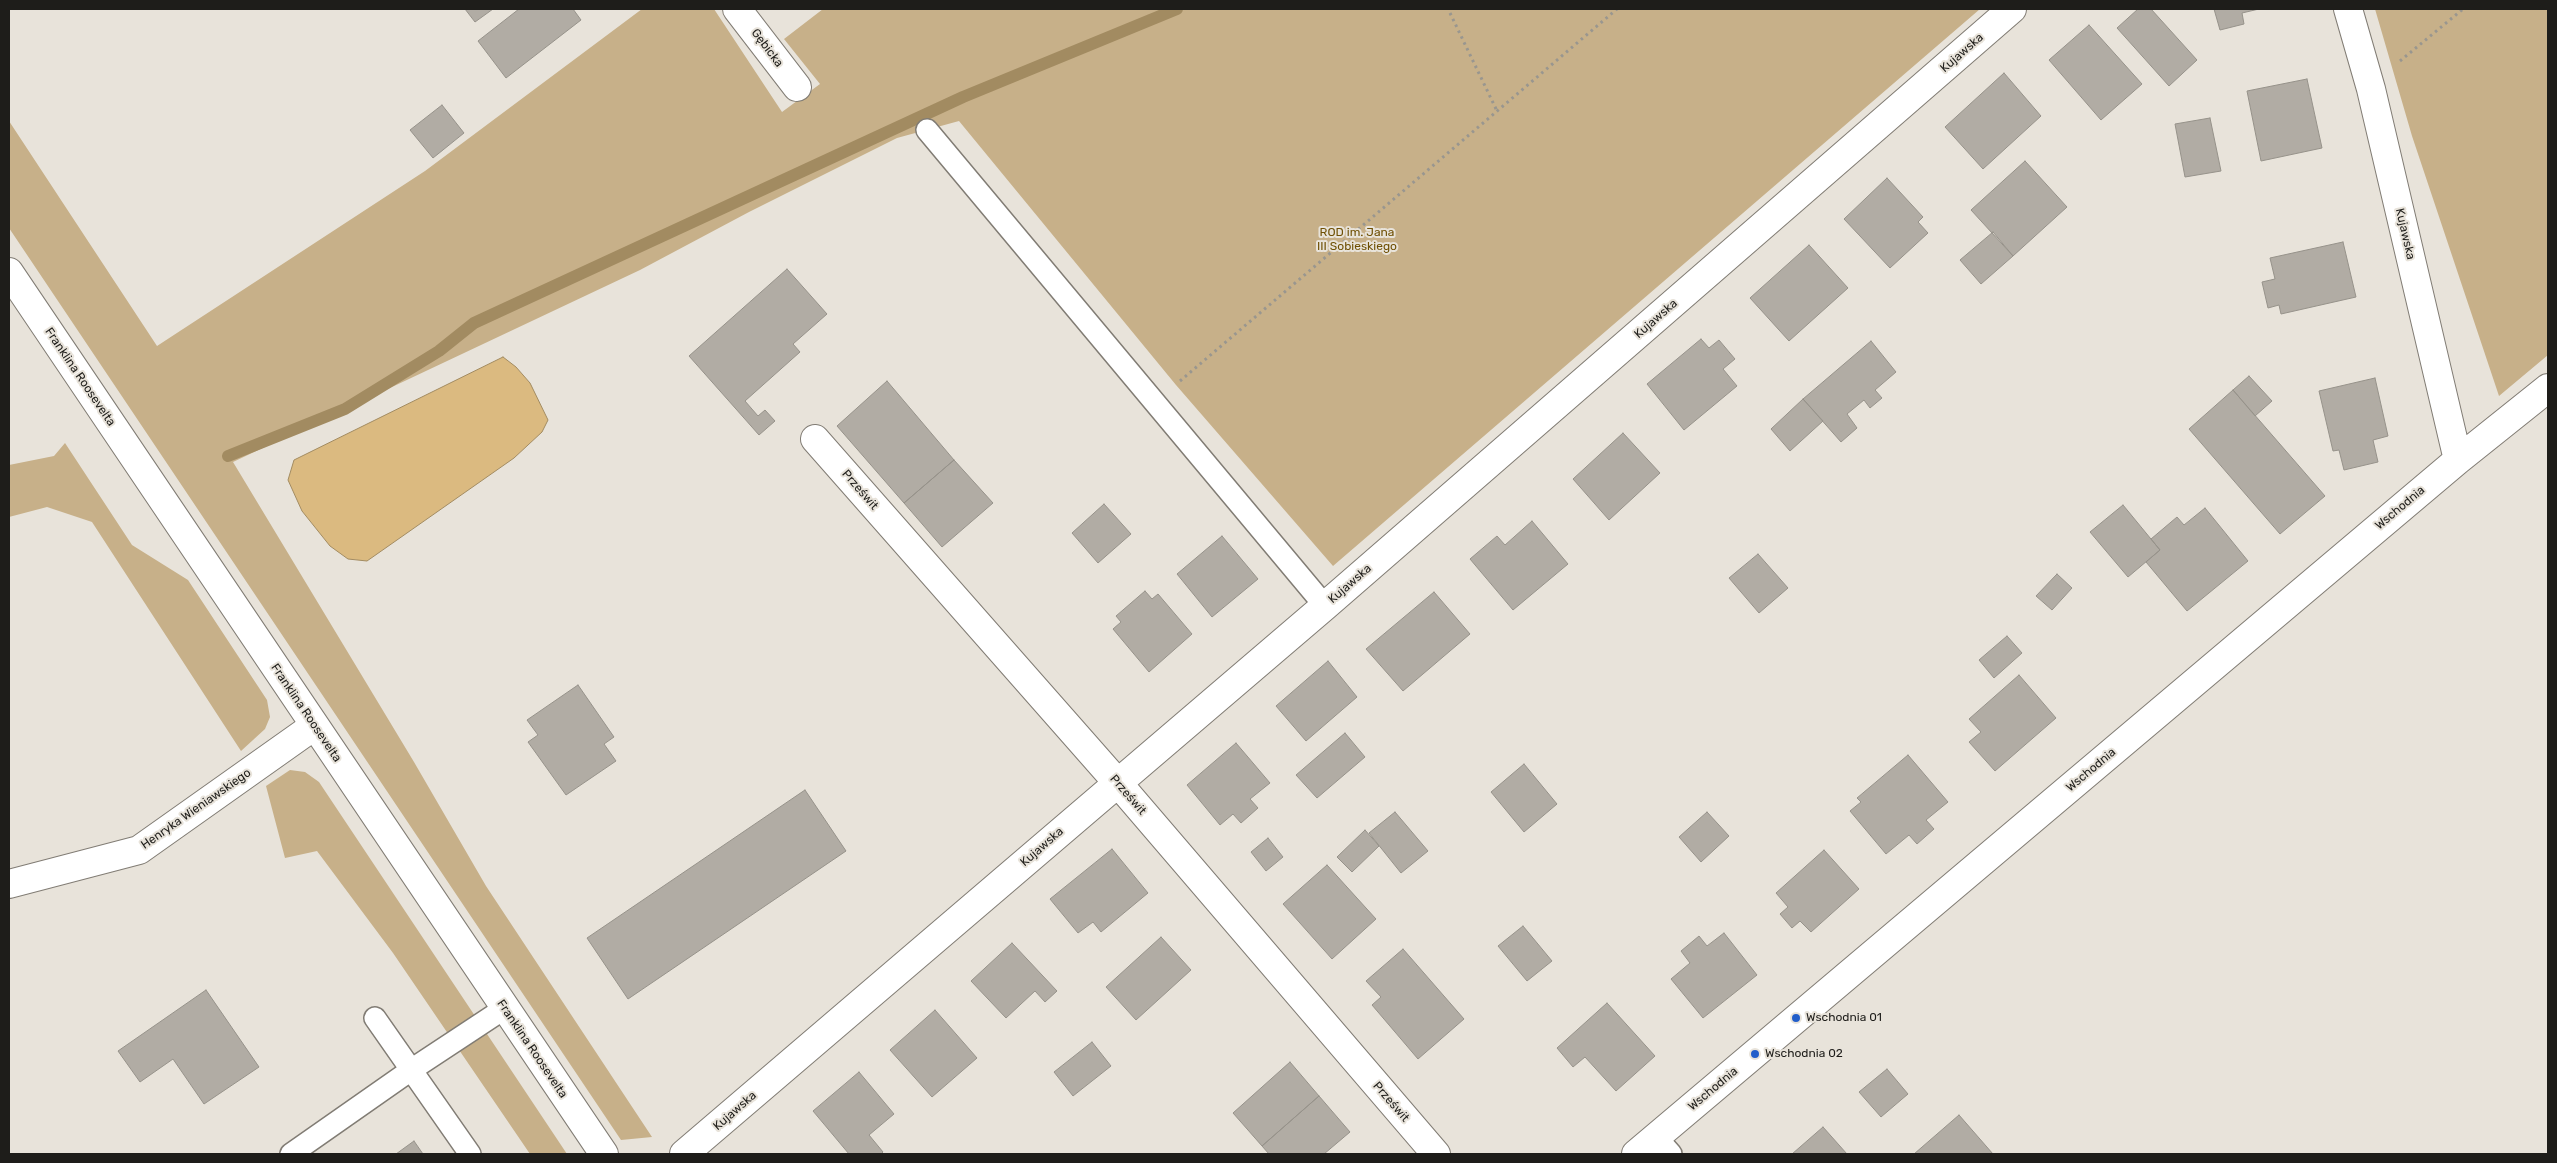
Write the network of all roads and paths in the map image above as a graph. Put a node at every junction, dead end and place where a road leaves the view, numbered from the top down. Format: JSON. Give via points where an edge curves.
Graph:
{"nodes":[{"id":1,"x":737,"y":9,"type":"edge"},
{"id":2,"x":1617,"y":9,"type":"edge"},
{"id":3,"x":2012,"y":9,"type":"edge"},
{"id":4,"x":2348,"y":9,"type":"edge"},
{"id":5,"x":2463,"y":9,"type":"edge"},
{"id":6,"x":1450,"y":13,"type":"dead end"},
{"id":7,"x":797,"y":87,"type":"dead end"},
{"id":8,"x":2371,"y":89,"type":"junction"},
{"id":9,"x":1497,"y":111,"type":"junction"},
{"id":10,"x":927,"y":130,"type":"dead end"},
{"id":11,"x":9,"y":272,"type":"edge"},
{"id":12,"x":2548,"y":388,"type":"edge"},
{"id":13,"x":1157,"y":403,"type":"junction"},
{"id":14,"x":815,"y":439,"type":"dead end"},
{"id":15,"x":2458,"y":460,"type":"junction"},
{"id":16,"x":1325,"y":606,"type":"junction"},
{"id":17,"x":314,"y":726,"type":"junction"},
{"id":18,"x":1117,"y":782,"type":"junction"},
{"id":19,"x":9,"y":884,"type":"edge"},
{"id":20,"x":505,"y":1008,"type":"junction"},
{"id":21,"x":375,"y":1018,"type":"dead end"},
{"id":22,"x":411,"y":1070,"type":"junction"},
{"id":23,"x":1654,"y":1148,"type":"edge"},
{"id":24,"x":291,"y":1154,"type":"edge"},
{"id":25,"x":470,"y":1154,"type":"edge"},
{"id":26,"x":604,"y":1154,"type":"edge"},
{"id":27,"x":684,"y":1154,"type":"edge"},
{"id":28,"x":1436,"y":1154,"type":"edge"}],
"edges":[{"from":1,"to":7,"type":"street","name":"Gębicka"},
{"from":2,"to":9,"type":"path"},
{"from":3,"to":16,"type":"street","name":"Kujawska"},
{"from":4,"to":8,"type":"street","name":"Kujawska"},
{"from":5,"to":8,"type":"path"},
{"from":6,"to":9,"type":"path"},
{"from":8,"to":15,"type":"street","name":"Kujawska"},
{"from":9,"to":13,"type":"path"},
{"from":10,"to":13,"type":"lane"},
{"from":11,"to":17,"type":"street","name":"Franklina Roosevelta"},
{"from":12,"to":15,"type":"street","name":"Wschodnia"},
{"from":13,"to":16,"type":"lane"},
{"from":14,"to":18,"type":"street","name":"Prześwit"},
{"from":15,"to":23,"type":"street","name":"Wschodnia"},
{"from":16,"to":18,"type":"street","name":"Kujawska"},
{"from":17,"to":19,"type":"street","name":"Henryka Wieniawskiego","via":[[139,850]]},
{"from":17,"to":20,"type":"street","name":"Franklina Roosevelta"},
{"from":18,"to":27,"type":"street","name":"Kujawska"},
{"from":18,"to":28,"type":"street","name":"Prześwit"},
{"from":20,"to":22,"type":"lane"},
{"from":20,"to":26,"type":"street","name":"Franklina Roosevelta"},
{"from":21,"to":22,"type":"lane"},
{"from":22,"to":24,"type":"lane"},
{"from":22,"to":25,"type":"lane"}]}
